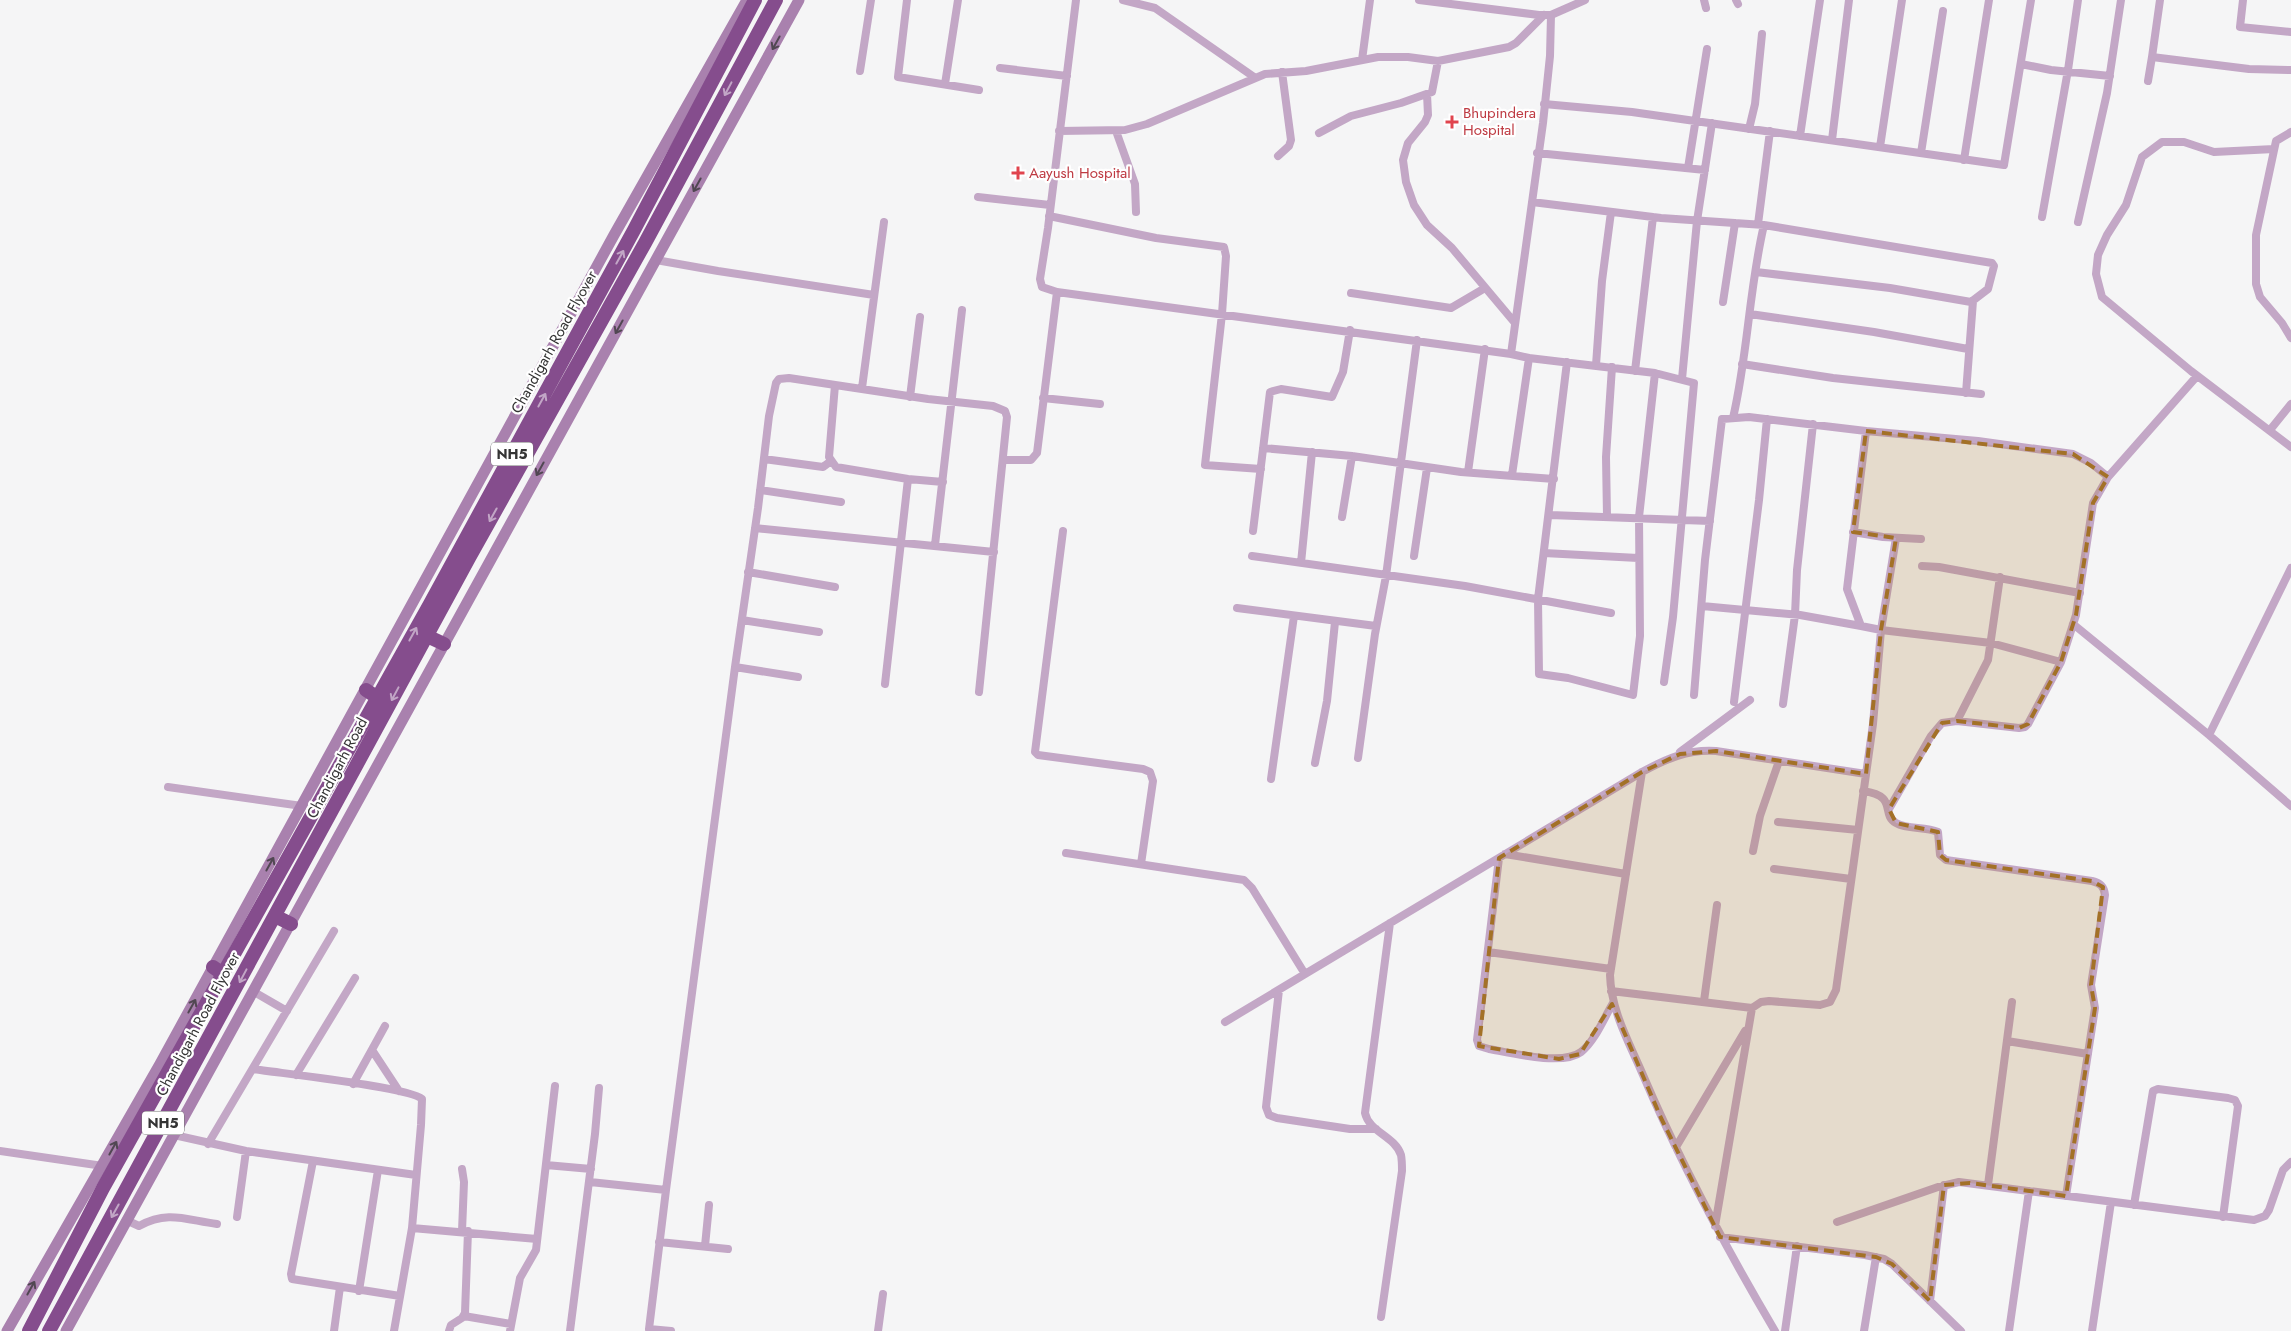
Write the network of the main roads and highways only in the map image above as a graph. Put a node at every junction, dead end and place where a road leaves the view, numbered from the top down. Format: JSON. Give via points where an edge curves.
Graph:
{"nodes":[{"id":1,"x":747,"y":0,"type":"edge"},
{"id":2,"x":755,"y":0,"type":"edge"},
{"id":3,"x":776,"y":0,"type":"edge"},
{"id":4,"x":799,"y":0,"type":"edge"},
{"id":5,"x":427,"y":636,"type":"junction"},
{"id":6,"x":444,"y":644,"type":"junction"},
{"id":7,"x":372,"y":694,"type":"junction"},
{"id":8,"x":275,"y":916,"type":"junction"},
{"id":9,"x":292,"y":924,"type":"junction"},
{"id":10,"x":218,"y":970,"type":"junction"},
{"id":11,"x":7,"y":1331,"type":"edge"},
{"id":12,"x":28,"y":1331,"type":"edge"},
{"id":13,"x":49,"y":1331,"type":"edge"},
{"id":14,"x":66,"y":1331,"type":"edge"}],
"edges":[{"from":1,"to":7,"type":"main road","via":[[600,262]]},
{"from":7,"to":2,"type":"highway","name":"Chandigarh Road Flyover","number":"NH5","one_way":true,"via":[[389,677],[634,230]]},
{"from":3,"to":5,"type":"highway","name":"Chandigarh Road Flyover","number":"NH5","one_way":true,"via":[[650,235]]},
{"from":4,"to":6,"type":"main road","one_way":true},
{"from":5,"to":6,"type":"highway"},
{"from":5,"to":8,"type":"highway","name":"Chandigarh Road","number":"NH5","one_way":true},
{"from":6,"to":9,"type":"main road"},
{"from":7,"to":10,"type":"highway","number":"NH5"},
{"from":10,"to":7,"type":"main road","one_way":true,"via":[[302,806]]},
{"from":8,"to":9,"type":"highway"},
{"from":8,"to":13,"type":"highway","name":"Chandigarh Road Flyover","number":"NH5","one_way":true},
{"from":9,"to":14,"type":"main road"},
{"from":11,"to":10,"type":"main road","one_way":true},
{"from":10,"to":12,"type":"highway","name":"Chandigarh Road Flyover","number":"NH5","via":[[216,988],[103,1188]]}]}
